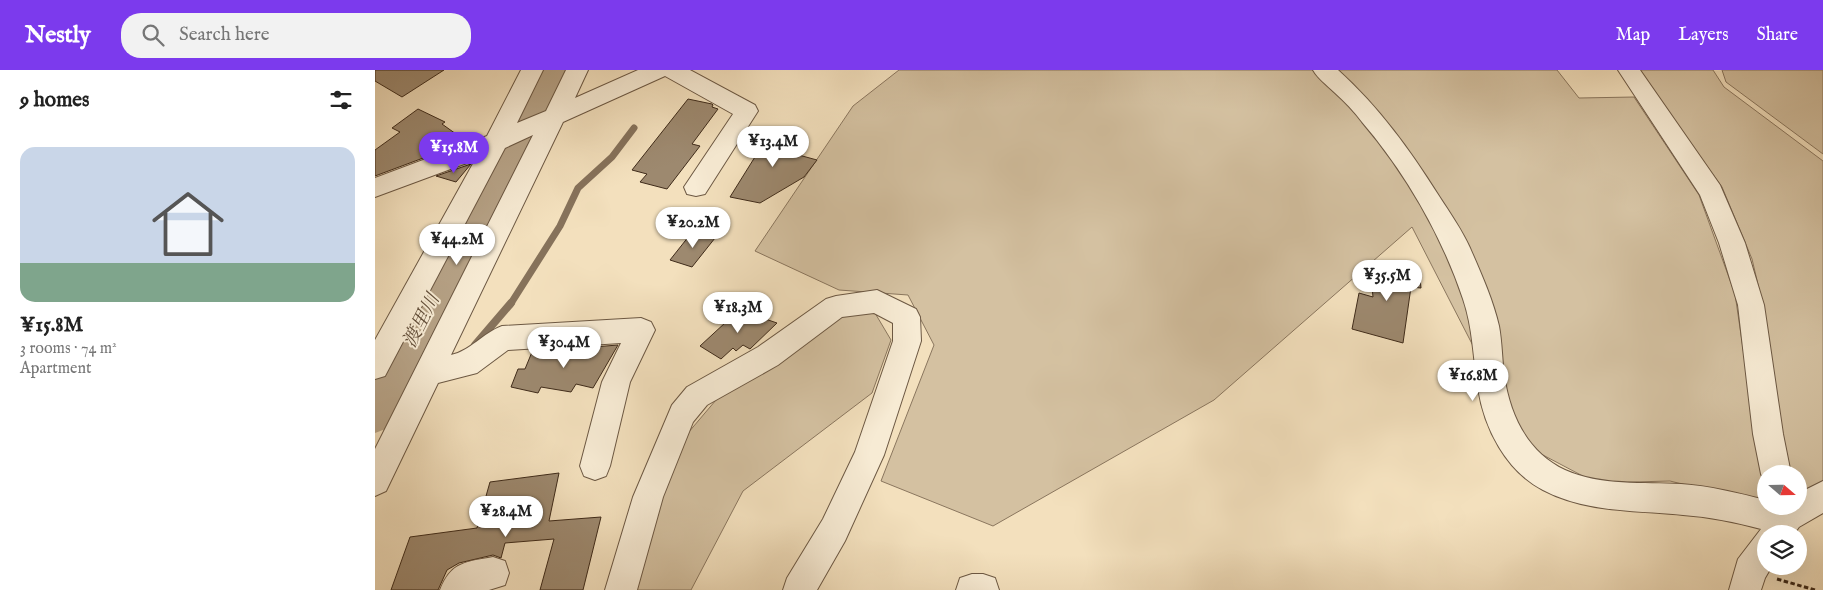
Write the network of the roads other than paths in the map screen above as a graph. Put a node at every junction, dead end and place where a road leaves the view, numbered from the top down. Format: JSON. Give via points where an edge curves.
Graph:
{"nodes":[{"id":1,"x":533,"y":70,"type":"edge"},
{"id":2,"x":577,"y":70,"type":"edge"},
{"id":3,"x":659,"y":70,"type":"edge"},
{"id":4,"x":672,"y":70,"type":"edge"},
{"id":5,"x":1324,"y":70,"type":"edge"},
{"id":6,"x":1629,"y":70,"type":"edge"},
{"id":7,"x":553,"y":117,"type":"junction"},
{"id":8,"x":496,"y":142,"type":"junction"},
{"id":9,"x":696,"y":187,"type":"dead end"},
{"id":10,"x":375,"y":188,"type":"edge"},
{"id":11,"x":375,"y":367,"type":"edge"},
{"id":12,"x":428,"y":373,"type":"junction"},
{"id":13,"x":1774,"y":465,"type":"edge"},
{"id":14,"x":595,"y":466,"type":"dead end"},
{"id":15,"x":377,"y":472,"type":"edge"},
{"id":16,"x":1823,"y":496,"type":"edge"},
{"id":17,"x":1780,"y":520,"type":"edge"},
{"id":18,"x":1757,"y":560,"type":"edge"},
{"id":19,"x":493,"y":573,"type":"dead end"},
{"id":20,"x":457,"y":590,"type":"edge"},
{"id":21,"x":621,"y":590,"type":"edge"},
{"id":22,"x":799,"y":590,"type":"edge"},
{"id":23,"x":972,"y":590,"type":"edge"},
{"id":24,"x":983,"y":590,"type":"edge"},
{"id":25,"x":1745,"y":590,"type":"edge"}],
"edges":[{"from":1,"to":8,"type":"street"},
{"from":2,"to":7,"type":"street"},
{"from":3,"to":7,"type":"street"},
{"from":4,"to":9,"type":"street","via":[[747,111]]},
{"from":5,"to":17,"type":"street","via":[[1378,122],[1404,158],[1455,246],[1485,327],[1495,407],[1508,436],[1522,455],[1552,480],[1585,492],[1699,501]]},
{"from":6,"to":13,"type":"street","via":[[1711,192],[1732,243],[1751,305]]},
{"from":7,"to":8,"type":"street"},
{"from":7,"to":12,"type":"street"},
{"from":8,"to":10,"type":"street"},
{"from":8,"to":11,"type":"street"},
{"from":12,"to":14,"type":"street","via":[[467,364],[501,338],[641,330],[617,382]]},
{"from":12,"to":15,"type":"street"},
{"from":16,"to":17,"type":"street"},
{"from":18,"to":25,"type":"street","via":[[1750,571]]},
{"from":19,"to":20,"type":"street","via":[[466,578]]},
{"from":21,"to":22,"type":"street","via":[[649,497],[682,414],[697,396],[768,356],[836,307],[877,301],[905,317],[907,341],[869,455],[834,530]]},
{"from":23,"to":24,"type":"street"}]}
